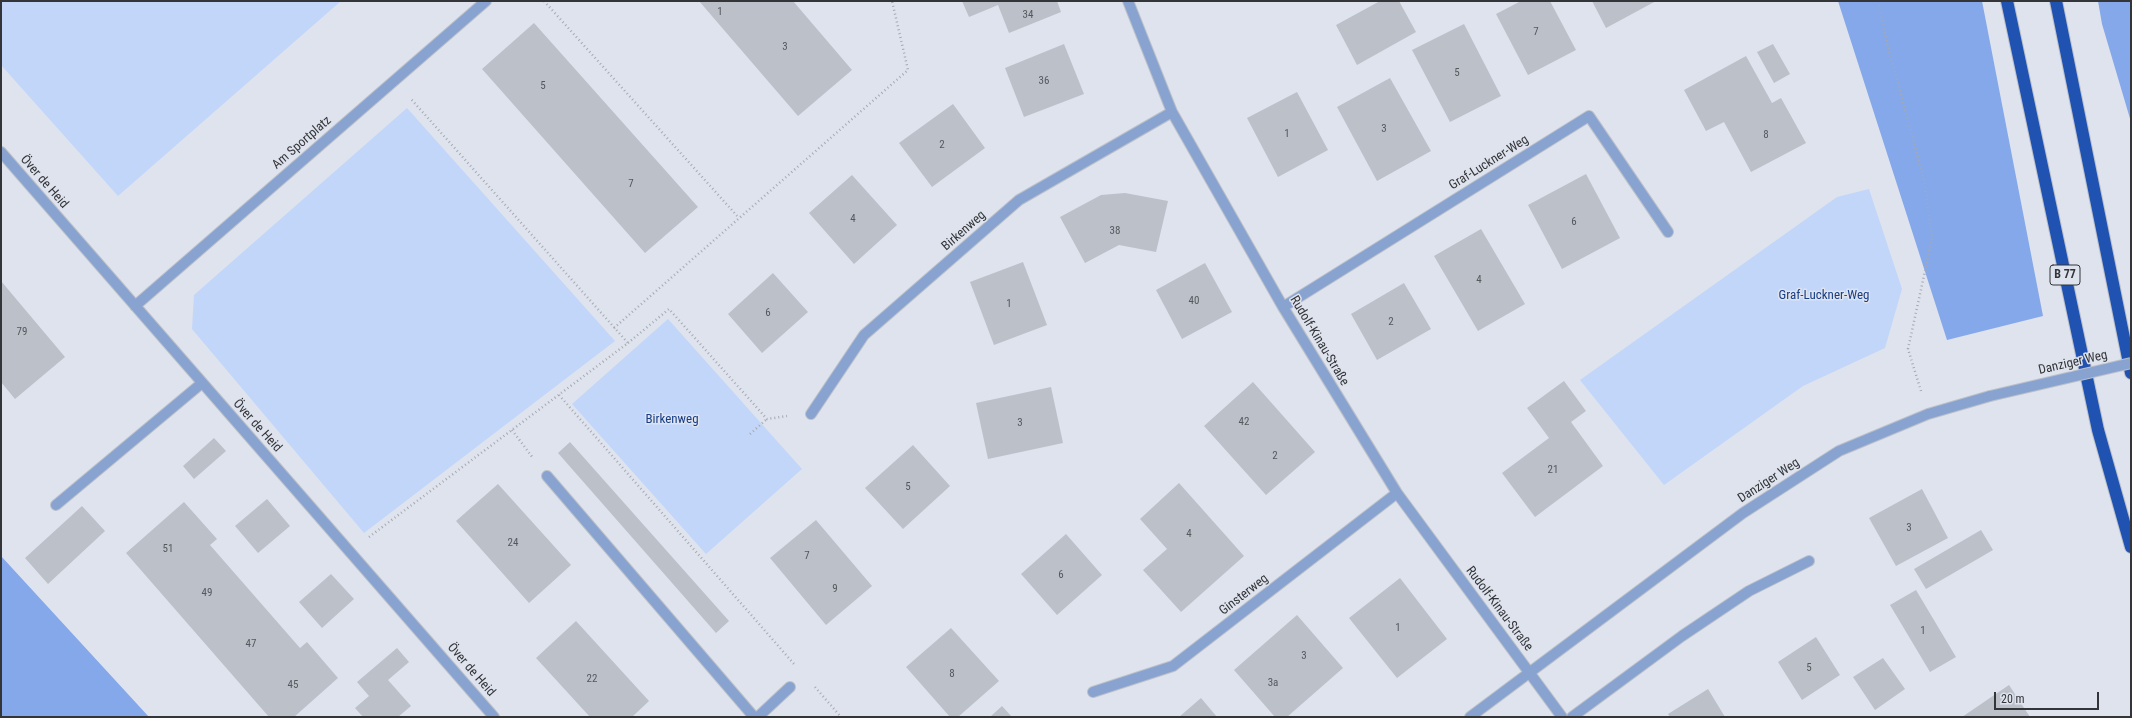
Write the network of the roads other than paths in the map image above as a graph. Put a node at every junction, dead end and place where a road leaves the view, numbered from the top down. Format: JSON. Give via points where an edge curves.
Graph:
{"nodes":[{"id":1,"x":486,"y":1,"type":"edge"},
{"id":2,"x":1128,"y":1,"type":"edge"},
{"id":3,"x":2007,"y":1,"type":"edge"},
{"id":4,"x":2056,"y":1,"type":"edge"},
{"id":5,"x":1172,"y":112,"type":"junction"},
{"id":6,"x":1,"y":152,"type":"edge"},
{"id":7,"x":1668,"y":232,"type":"dead end"},
{"id":8,"x":135,"y":306,"type":"junction"},
{"id":9,"x":1283,"y":307,"type":"junction"},
{"id":10,"x":2131,"y":363,"type":"edge"},
{"id":11,"x":2131,"y":373,"type":"edge"},
{"id":12,"x":202,"y":383,"type":"junction"},
{"id":13,"x":812,"y":414,"type":"road end"},
{"id":14,"x":547,"y":476,"type":"road end"},
{"id":15,"x":1397,"y":493,"type":"junction"},
{"id":16,"x":56,"y":505,"type":"dead end"},
{"id":17,"x":2131,"y":547,"type":"edge"},
{"id":18,"x":1809,"y":561,"type":"dead end"},
{"id":19,"x":1529,"y":671,"type":"junction"},
{"id":20,"x":790,"y":687,"type":"dead end"},
{"id":21,"x":1093,"y":692,"type":"dead end"},
{"id":22,"x":494,"y":717,"type":"edge"},
{"id":23,"x":754,"y":717,"type":"edge"},
{"id":24,"x":758,"y":717,"type":"edge"},
{"id":25,"x":1470,"y":717,"type":"edge"},
{"id":26,"x":1562,"y":717,"type":"edge"},
{"id":27,"x":1572,"y":717,"type":"edge"}],
"edges":[{"from":1,"to":8,"type":"street","name":"Am Sportplatz"},
{"from":2,"to":5,"type":"street","name":"Rudolf-Kinau-Straße"},
{"from":3,"to":17,"type":"highway","number":"B 77","via":[[2098,430]]},
{"from":4,"to":11,"type":"highway"},
{"from":5,"to":9,"type":"street","name":"Rudolf-Kinau-Straße"},
{"from":5,"to":13,"type":"street","name":"Birkenweg","via":[[1019,200],[864,335]]},
{"from":6,"to":8,"type":"street","name":"Över de Heid"},
{"from":7,"to":9,"type":"street","name":"Graf-Luckner-Weg","via":[[1589,116]]},
{"from":8,"to":12,"type":"street","name":"Över de Heid"},
{"from":9,"to":15,"type":"street","name":"Rudolf-Kinau-Straße"},
{"from":10,"to":19,"type":"street","name":"Danziger Weg","bridge":true,"via":[[1990,396],[1928,414],[1839,450],[1743,513]]},
{"from":12,"to":16,"type":"street"},
{"from":12,"to":22,"type":"street","name":"Över de Heid"},
{"from":14,"to":23,"type":"street"},
{"from":15,"to":19,"type":"street","name":"Rudolf-Kinau-Straße"},
{"from":15,"to":21,"type":"street","name":"Ginsterweg","via":[[1173,666]]},
{"from":18,"to":27,"type":"street","via":[[1749,591],[1682,636]]},
{"from":19,"to":25,"type":"street","name":"Danziger Weg"},
{"from":19,"to":26,"type":"street","name":"Rudolf-Kinau-Straße"},
{"from":20,"to":24,"type":"street"}]}
